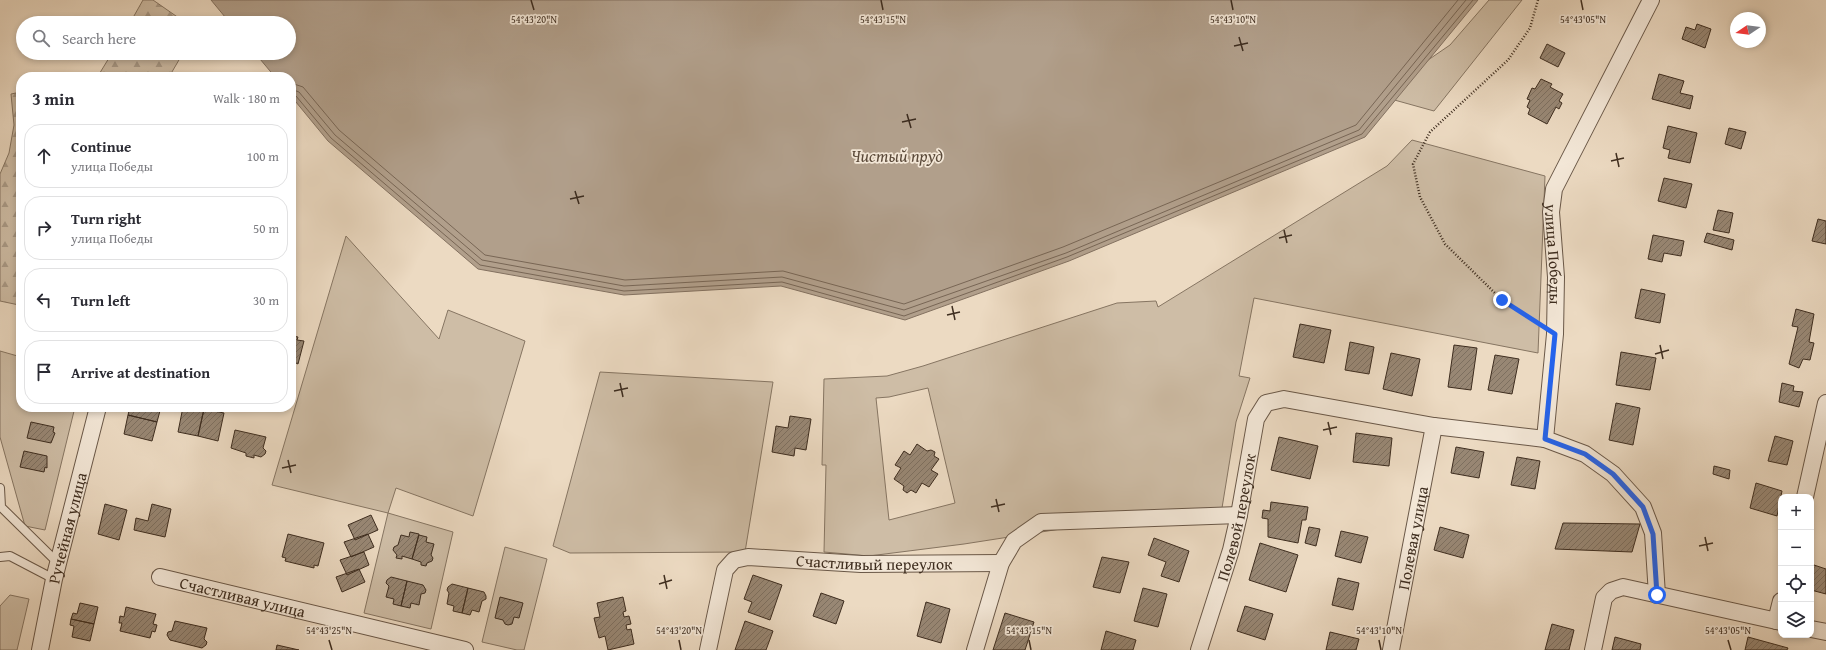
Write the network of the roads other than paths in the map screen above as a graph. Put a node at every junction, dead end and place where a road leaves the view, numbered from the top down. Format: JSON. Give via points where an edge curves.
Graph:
{"nodes":[{"id":1,"x":1651,"y":0,"type":"edge"},
{"id":2,"x":1826,"y":403,"type":"edge"},
{"id":3,"x":97,"y":412,"type":"edge"},
{"id":4,"x":1434,"y":426,"type":"junction"},
{"id":5,"x":1823,"y":432,"type":"edge"},
{"id":6,"x":1545,"y":439,"type":"junction"},
{"id":7,"x":0,"y":488,"type":"edge"},
{"id":8,"x":1805,"y":494,"type":"edge"},
{"id":9,"x":1240,"y":515,"type":"junction"},
{"id":10,"x":0,"y":557,"type":"edge"},
{"id":11,"x":58,"y":563,"type":"junction"},
{"id":12,"x":1001,"y":563,"type":"junction"},
{"id":13,"x":160,"y":577,"type":"dead end"},
{"id":14,"x":54,"y":579,"type":"junction"},
{"id":15,"x":1657,"y":595,"type":"junction"},
{"id":16,"x":1778,"y":622,"type":"edge"},
{"id":17,"x":1814,"y":630,"type":"edge"},
{"id":18,"x":1826,"y":632,"type":"edge"},
{"id":19,"x":40,"y":650,"type":"edge"},
{"id":20,"x":466,"y":650,"type":"edge"},
{"id":21,"x":708,"y":650,"type":"edge"},
{"id":22,"x":975,"y":650,"type":"edge"},
{"id":23,"x":1199,"y":650,"type":"edge"},
{"id":24,"x":1391,"y":650,"type":"edge"},
{"id":25,"x":1592,"y":650,"type":"edge"}],
"edges":[{"from":1,"to":6,"type":"street","name":"улица Победы","via":[[1554,189],[1551,212],[1556,277],[1555,334]]},
{"from":2,"to":5,"type":"street"},
{"from":3,"to":11,"type":"street","name":"Ручейная улица"},
{"from":4,"to":6,"type":"street"},
{"from":4,"to":9,"type":"street","name":"Полевой переулок","via":[[1284,399],[1266,402],[1256,419]]},
{"from":4,"to":24,"type":"street","name":"Полевая улица"},
{"from":5,"to":8,"type":"street"},
{"from":6,"to":15,"type":"street","via":[[1585,454],[1613,474],[1643,507],[1653,534]]},
{"from":7,"to":11,"type":"lane","via":[[1,507]]},
{"from":9,"to":12,"type":"street","via":[[1041,522],[1014,540]]},
{"from":9,"to":23,"type":"street","name":"Полевой переулок"},
{"from":10,"to":14,"type":"lane","via":[[10,556]]},
{"from":11,"to":14,"type":"street","name":"Ручейная улица"},
{"from":12,"to":21,"type":"street","name":"Счастливый переулок","via":[[861,564],[748,557],[734,560],[725,570]]},
{"from":12,"to":22,"type":"street"},
{"from":13,"to":20,"type":"street","name":"Счастливая улица"},
{"from":14,"to":19,"type":"street","name":"Ручейная улица"},
{"from":15,"to":16,"type":"street"},
{"from":15,"to":25,"type":"street","via":[[1623,588],[1610,591],[1604,598]]},
{"from":17,"to":18,"type":"street"}]}
